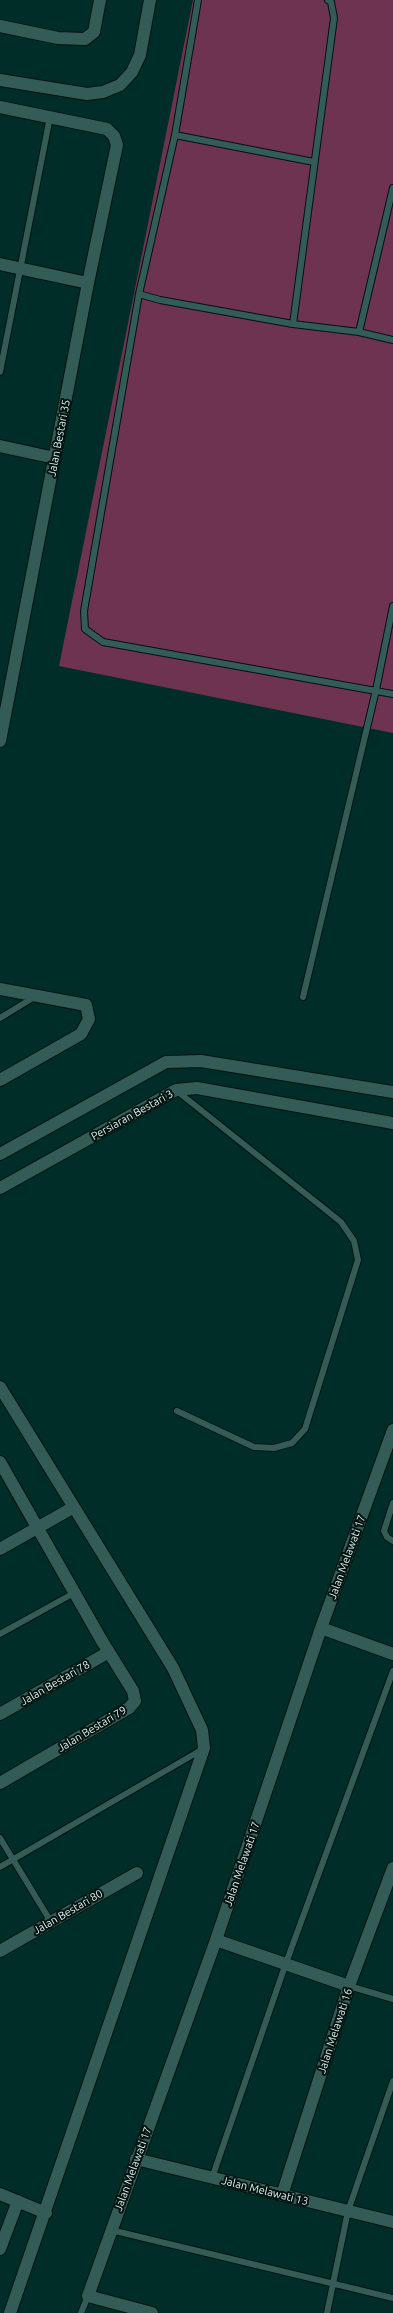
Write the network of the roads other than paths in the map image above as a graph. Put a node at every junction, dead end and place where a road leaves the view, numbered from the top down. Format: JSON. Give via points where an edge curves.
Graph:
{"nodes":[{"id":1,"x":100,"y":0,"type":"edge"},
{"id":2,"x":150,"y":0,"type":"edge"},
{"id":3,"x":198,"y":0,"type":"edge"},
{"id":4,"x":328,"y":0,"type":"edge"},
{"id":5,"x":0,"y":26,"type":"edge"},
{"id":6,"x":0,"y":80,"type":"edge"},
{"id":7,"x":0,"y":107,"type":"edge"},
{"id":8,"x":50,"y":118,"type":"junction"},
{"id":9,"x":175,"y":135,"type":"junction"},
{"id":10,"x":314,"y":162,"type":"junction"},
{"id":11,"x":393,"y":188,"type":"edge"},
{"id":12,"x":0,"y":264,"type":"edge"},
{"id":13,"x":20,"y":268,"type":"junction"},
{"id":14,"x":88,"y":283,"type":"junction"},
{"id":15,"x":139,"y":294,"type":"junction"},
{"id":16,"x":293,"y":324,"type":"junction"},
{"id":17,"x":359,"y":332,"type":"junction"},
{"id":18,"x":393,"y":340,"type":"edge"},
{"id":19,"x":0,"y":372,"type":"edge"},
{"id":20,"x":0,"y":446,"type":"edge"},
{"id":21,"x":55,"y":458,"type":"junction"},
{"id":22,"x":393,"y":606,"type":"edge"},
{"id":23,"x":376,"y":690,"type":"junction"},
{"id":24,"x":393,"y":694,"type":"edge"},
{"id":25,"x":1,"y":735,"type":"edge"},
{"id":26,"x":0,"y":989,"type":"edge"},
{"id":27,"x":37,"y":996,"type":"junction"},
{"id":28,"x":303,"y":997,"type":"dead end"},
{"id":29,"x":0,"y":1018,"type":"edge"},
{"id":30,"x":0,"y":1080,"type":"edge"},
{"id":31,"x":176,"y":1090,"type":"junction"},
{"id":32,"x":393,"y":1092,"type":"edge"},
{"id":33,"x":393,"y":1123,"type":"edge"},
{"id":34,"x":0,"y":1154,"type":"edge"},
{"id":35,"x":0,"y":1188,"type":"edge"},
{"id":36,"x":0,"y":1387,"type":"edge"},
{"id":37,"x":177,"y":1411,"type":"dead end"},
{"id":38,"x":393,"y":1430,"type":"edge"},
{"id":39,"x":0,"y":1462,"type":"edge"},
{"id":40,"x":3,"y":1476,"type":"edge"},
{"id":41,"x":393,"y":1503,"type":"edge"},
{"id":42,"x":74,"y":1507,"type":"junction"},
{"id":43,"x":37,"y":1529,"type":"junction"},
{"id":44,"x":393,"y":1541,"type":"edge"},
{"id":45,"x":0,"y":1549,"type":"edge"},
{"id":46,"x":74,"y":1593,"type":"junction"},
{"id":47,"x":321,"y":1628,"type":"junction"},
{"id":48,"x":0,"y":1634,"type":"edge"},
{"id":49,"x":109,"y":1652,"type":"junction"},
{"id":50,"x":393,"y":1654,"type":"edge"},
{"id":51,"x":393,"y":1671,"type":"edge"},
{"id":52,"x":0,"y":1714,"type":"edge"},
{"id":53,"x":204,"y":1748,"type":"junction"},
{"id":54,"x":0,"y":1783,"type":"edge"},
{"id":55,"x":0,"y":1838,"type":"edge"},
{"id":56,"x":13,"y":1859,"type":"junction"},
{"id":57,"x":0,"y":1867,"type":"edge"},
{"id":58,"x":393,"y":1868,"type":"edge"},
{"id":59,"x":137,"y":1873,"type":"dead end"},
{"id":60,"x":51,"y":1922,"type":"junction"},
{"id":61,"x":216,"y":1940,"type":"junction"},
{"id":62,"x":0,"y":1951,"type":"edge"},
{"id":63,"x":286,"y":1963,"type":"junction"},
{"id":64,"x":349,"y":1986,"type":"junction"},
{"id":65,"x":393,"y":1999,"type":"edge"},
{"id":66,"x":393,"y":2081,"type":"edge"},
{"id":67,"x":136,"y":2159,"type":"junction"},
{"id":68,"x":212,"y":2178,"type":"junction"},
{"id":69,"x":282,"y":2195,"type":"junction"},
{"id":70,"x":2,"y":2197,"type":"edge"},
{"id":71,"x":18,"y":2201,"type":"junction"},
{"id":72,"x":348,"y":2211,"type":"junction"},
{"id":73,"x":46,"y":2213,"type":"junction"},
{"id":74,"x":393,"y":2222,"type":"edge"},
{"id":75,"x":111,"y":2230,"type":"junction"},
{"id":76,"x":0,"y":2249,"type":"edge"},
{"id":77,"x":333,"y":2284,"type":"junction"},
{"id":78,"x":88,"y":2296,"type":"junction"},
{"id":79,"x":393,"y":2298,"type":"edge"},
{"id":80,"x":10,"y":2313,"type":"edge"},
{"id":81,"x":81,"y":2313,"type":"edge"},
{"id":82,"x":152,"y":2313,"type":"edge"},
{"id":83,"x":327,"y":2313,"type":"edge"}],
"edges":[{"from":1,"to":5,"type":"street","via":[[94,32],[85,39],[58,38]]},
{"from":2,"to":6,"type":"street","via":[[140,55],[132,72],[120,86],[104,92],[87,94]]},
{"from":3,"to":9,"type":"lane"},
{"from":4,"to":10,"type":"lane","via":[[331,2],[334,18]]},
{"from":7,"to":8,"type":"street"},
{"from":8,"to":13,"type":"lane"},
{"from":8,"to":14,"type":"street","name":"Jalan Bestari 35","via":[[107,129],[114,136],[117,145]]},
{"from":9,"to":10,"type":"lane"},
{"from":9,"to":15,"type":"lane"},
{"from":10,"to":16,"type":"lane"},
{"from":11,"to":17,"type":"lane"},
{"from":12,"to":13,"type":"street"},
{"from":13,"to":14,"type":"street"},
{"from":13,"to":19,"type":"lane"},
{"from":14,"to":21,"type":"street","name":"Jalan Bestari 35"},
{"from":15,"to":16,"type":"lane"},
{"from":15,"to":23,"type":"lane","via":[[84,611],[85,629],[103,642]]},
{"from":16,"to":17,"type":"lane"},
{"from":17,"to":18,"type":"lane"},
{"from":20,"to":21,"type":"street"},
{"from":21,"to":25,"type":"street","name":"Jalan Bestari 35"},
{"from":22,"to":23,"type":"lane"},
{"from":23,"to":24,"type":"lane"},
{"from":23,"to":28,"type":"lane"},
{"from":26,"to":27,"type":"street"},
{"from":27,"to":29,"type":"lane"},
{"from":27,"to":30,"type":"street","via":[[86,1005],[89,1019],[81,1034]]},
{"from":31,"to":33,"type":"street","name":"Persiaran Bestari 3","via":[[198,1088]]},
{"from":31,"to":35,"type":"street","name":"Persiaran Bestari 3"},
{"from":31,"to":37,"type":"lane","via":[[340,1222],[354,1241],[358,1260],[306,1429],[292,1444],[274,1448],[254,1447]]},
{"from":32,"to":34,"type":"street","via":[[217,1063],[186,1060],[166,1062]]},
{"from":36,"to":42,"type":"street"},
{"from":38,"to":47,"type":"street","name":"Jalan Melawati 17"},
{"from":39,"to":40,"type":"street"},
{"from":40,"to":43,"type":"street"},
{"from":41,"to":44,"type":"lane","via":[[384,1531]]},
{"from":42,"to":43,"type":"street"},
{"from":42,"to":53,"type":"street","via":[[173,1668],[202,1730]]},
{"from":43,"to":45,"type":"street"},
{"from":43,"to":46,"type":"street"},
{"from":46,"to":48,"type":"lane"},
{"from":46,"to":49,"type":"street"},
{"from":47,"to":50,"type":"street"},
{"from":47,"to":61,"type":"street","name":"Jalan Melawati 17"},
{"from":49,"to":52,"type":"street","name":"Jalan Bestari 78"},
{"from":49,"to":54,"type":"street","name":"Jalan Bestari 79","via":[[133,1692],[135,1701],[129,1708]]},
{"from":51,"to":63,"type":"lane"},
{"from":53,"to":56,"type":"lane"},
{"from":53,"to":73,"type":"street"},
{"from":55,"to":56,"type":"lane"},
{"from":56,"to":57,"type":"lane"},
{"from":56,"to":60,"type":"lane"},
{"from":58,"to":64,"type":"street","name":"Jalan Melawati 16"},
{"from":59,"to":60,"type":"street","name":"Jalan Bestari 80"},
{"from":60,"to":62,"type":"street","name":"Jalan Bestari 80"},
{"from":61,"to":63,"type":"street"},
{"from":61,"to":67,"type":"street","name":"Jalan Melawati 17"},
{"from":63,"to":64,"type":"street"},
{"from":63,"to":68,"type":"lane"},
{"from":64,"to":65,"type":"lane"},
{"from":64,"to":69,"type":"street","name":"Jalan Melawati 16"},
{"from":66,"to":72,"type":"lane"},
{"from":67,"to":68,"type":"street","name":"Jalan Melawati 13"},
{"from":67,"to":75,"type":"street","name":"Jalan Melawati 17"},
{"from":68,"to":69,"type":"street","name":"Jalan Melawati 13"},
{"from":69,"to":72,"type":"street","name":"Jalan Melawati 13"},
{"from":70,"to":71,"type":"street"},
{"from":71,"to":73,"type":"street"},
{"from":71,"to":76,"type":"street"},
{"from":72,"to":74,"type":"street","name":"Jalan Melawati 13"},
{"from":72,"to":77,"type":"lane"},
{"from":73,"to":80,"type":"street"},
{"from":75,"to":77,"type":"lane"},
{"from":75,"to":78,"type":"street","name":"Jalan Melawati 17"},
{"from":77,"to":79,"type":"lane"},
{"from":77,"to":83,"type":"lane"},
{"from":78,"to":81,"type":"lane"},
{"from":78,"to":82,"type":"street"}]}
